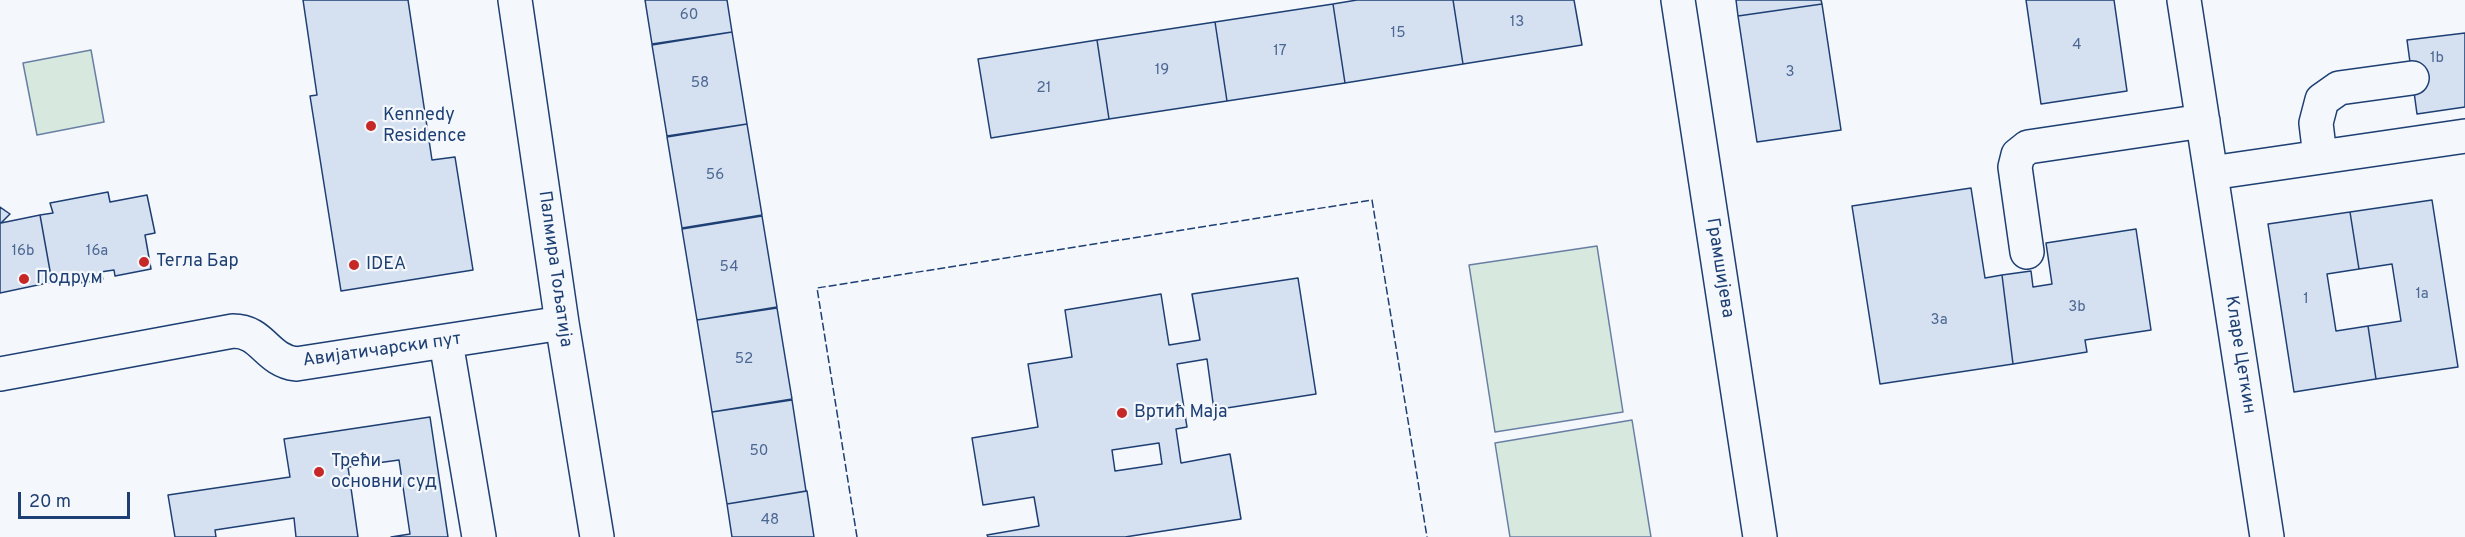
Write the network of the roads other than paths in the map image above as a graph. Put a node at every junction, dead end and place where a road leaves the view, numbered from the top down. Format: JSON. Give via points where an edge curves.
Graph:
{"nodes":[{"id":1,"x":515,"y":0,"type":"edge"},
{"id":2,"x":1678,"y":0,"type":"edge"},
{"id":3,"x":2184,"y":0,"type":"edge"},
{"id":4,"x":2412,"y":78,"type":"dead end"},
{"id":5,"x":2203,"y":121,"type":"junction"},
{"id":6,"x":2465,"y":136,"type":"edge"},
{"id":7,"x":2320,"y":157,"type":"junction"},
{"id":8,"x":2211,"y":173,"type":"junction"},
{"id":9,"x":2027,"y":252,"type":"dead end"},
{"id":10,"x":562,"y":323,"type":"junction"},
{"id":11,"x":446,"y":342,"type":"junction"},
{"id":12,"x":0,"y":374,"type":"edge"},
{"id":13,"x":479,"y":537,"type":"edge"},
{"id":14,"x":597,"y":537,"type":"edge"},
{"id":15,"x":1761,"y":537,"type":"edge"},
{"id":16,"x":2267,"y":537,"type":"edge"}],
"edges":[{"from":1,"to":10,"type":"street","name":"Палмира Тољатија"},
{"from":2,"to":15,"type":"street","name":"Грамшијева"},
{"from":3,"to":5,"type":"street","name":"Кларе Цеткин"},
{"from":4,"to":7,"type":"street","via":[[2339,88],[2322,100],[2316,123]]},
{"from":5,"to":8,"type":"street","name":"Кларе Цеткин"},
{"from":5,"to":9,"type":"street","via":[[2028,147],[2018,155],[2015,167]]},
{"from":6,"to":7,"type":"street"},
{"from":7,"to":8,"type":"street"},
{"from":8,"to":16,"type":"street","name":"Кларе Цеткин"},
{"from":10,"to":11,"type":"street","name":"Авијатичарски пут"},
{"from":10,"to":14,"type":"street","name":"Палмира Тољатија"},
{"from":11,"to":12,"type":"street","name":"Авијатичарски пут","via":[[296,364],[280,361],[249,333],[233,331]]},
{"from":11,"to":13,"type":"street"}]}
